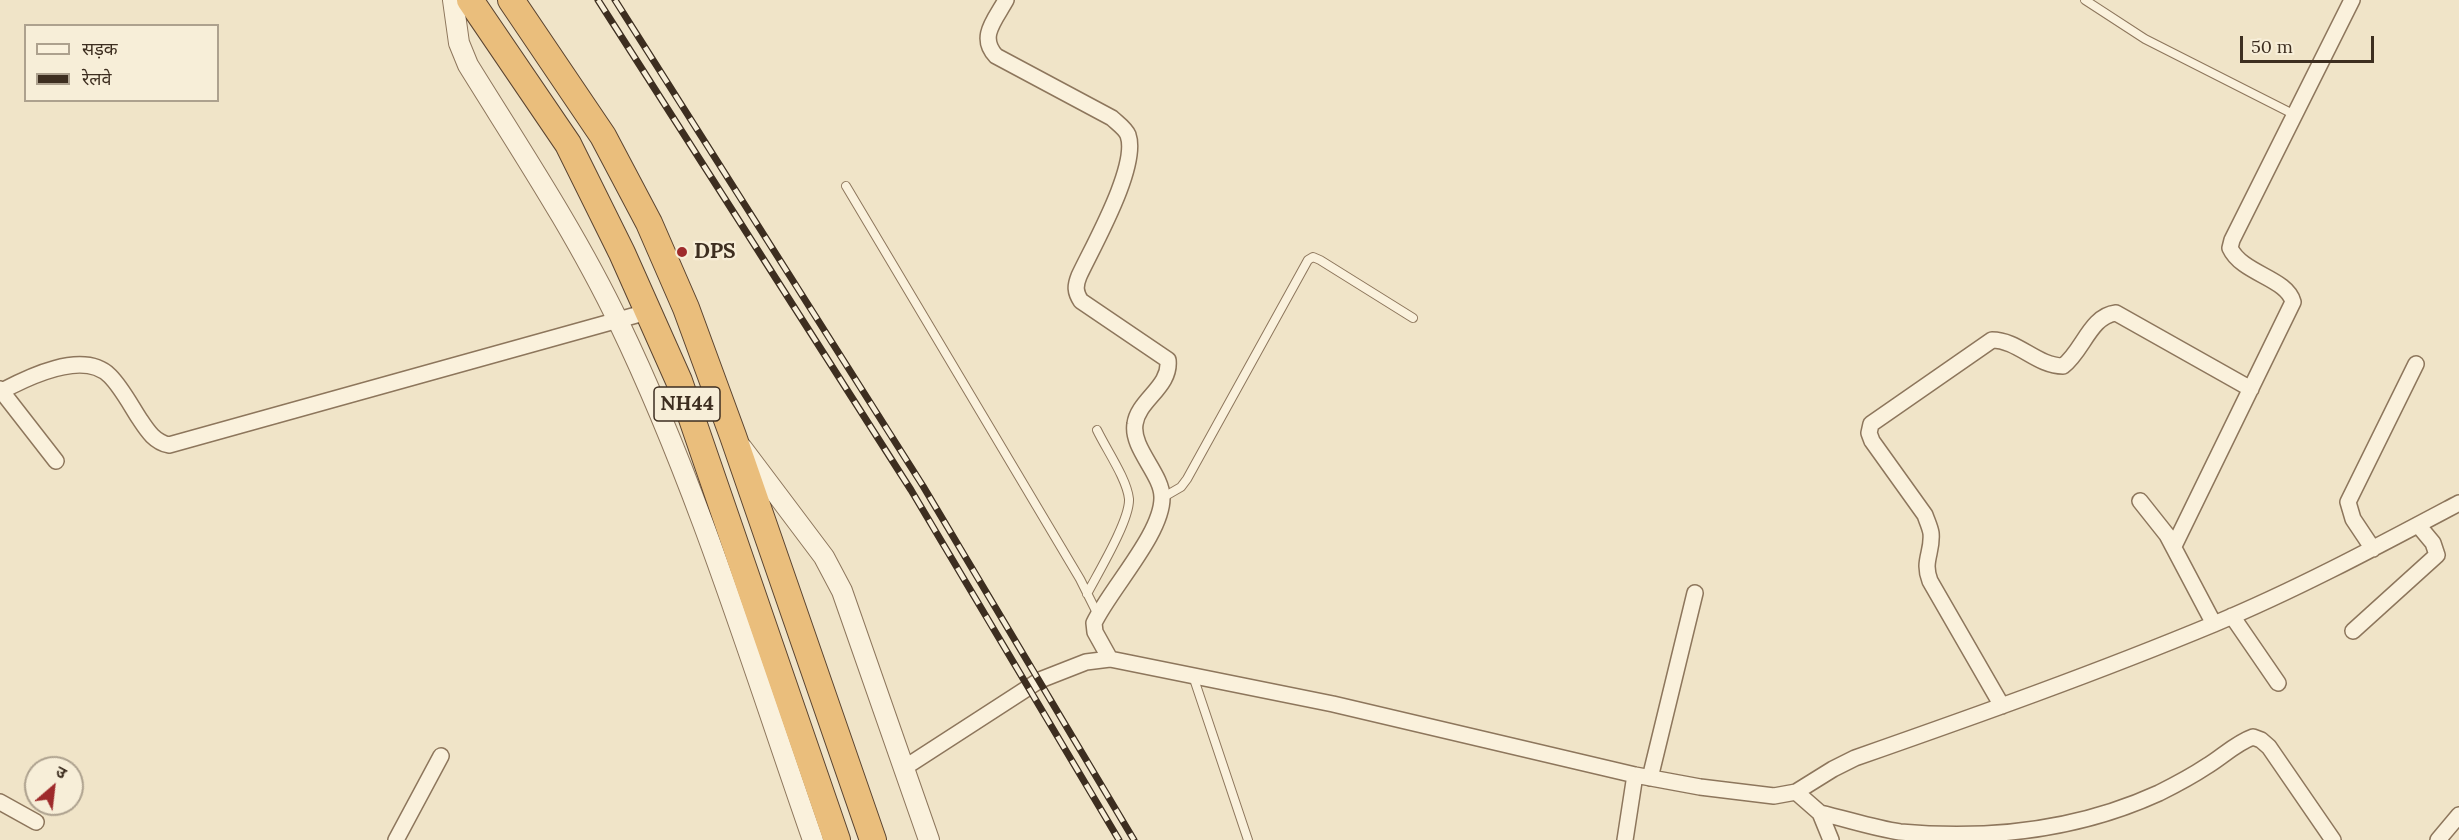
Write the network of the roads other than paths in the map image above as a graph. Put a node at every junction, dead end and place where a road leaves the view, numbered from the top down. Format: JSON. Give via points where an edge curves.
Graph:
{"nodes":[{"id":1,"x":453,"y":0,"type":"edge"},
{"id":2,"x":470,"y":0,"type":"edge"},
{"id":3,"x":511,"y":0,"type":"edge"},
{"id":4,"x":1006,"y":0,"type":"edge"},
{"id":5,"x":2085,"y":0,"type":"edge"},
{"id":6,"x":2352,"y":0,"type":"edge"},
{"id":7,"x":2295,"y":115,"type":"junction"},
{"id":8,"x":846,"y":186,"type":"dead end"},
{"id":9,"x":647,"y":312,"type":"junction"},
{"id":10,"x":1413,"y":318,"type":"dead end"},
{"id":11,"x":619,"y":322,"type":"junction"},
{"id":12,"x":2416,"y":364,"type":"dead end"},
{"id":13,"x":2251,"y":389,"type":"junction"},
{"id":14,"x":1,"y":391,"type":"edge"},
{"id":15,"x":1097,"y":430,"type":"dead end"},
{"id":16,"x":733,"y":436,"type":"junction"},
{"id":17,"x":56,"y":461,"type":"dead end"},
{"id":18,"x":1162,"y":498,"type":"junction"},
{"id":19,"x":2140,"y":501,"type":"dead end"},
{"id":20,"x":2459,"y":503,"type":"edge"},
{"id":21,"x":2418,"y":525,"type":"junction"},
{"id":22,"x":2174,"y":546,"type":"junction"},
{"id":23,"x":2373,"y":549,"type":"junction"},
{"id":24,"x":1695,"y":593,"type":"dead end"},
{"id":25,"x":1088,"y":594,"type":"junction"},
{"id":26,"x":1098,"y":615,"type":"junction"},
{"id":27,"x":2232,"y":616,"type":"junction"},
{"id":28,"x":2214,"y":624,"type":"junction"},
{"id":29,"x":2353,"y":631,"type":"dead end"},
{"id":30,"x":1110,"y":659,"type":"junction"},
{"id":31,"x":1193,"y":675,"type":"junction"},
{"id":32,"x":2278,"y":683,"type":"dead end"},
{"id":33,"x":2002,"y":706,"type":"junction"},
{"id":34,"x":441,"y":756,"type":"dead end"},
{"id":35,"x":904,"y":768,"type":"junction"},
{"id":36,"x":1643,"y":777,"type":"junction"},
{"id":37,"x":1796,"y":792,"type":"junction"},
{"id":38,"x":0,"y":802,"type":"edge"},
{"id":39,"x":1820,"y":813,"type":"junction"},
{"id":40,"x":2459,"y":815,"type":"edge"},
{"id":41,"x":36,"y":822,"type":"dead end"},
{"id":42,"x":396,"y":840,"type":"edge"},
{"id":43,"x":813,"y":840,"type":"edge"},
{"id":44,"x":837,"y":840,"type":"edge"},
{"id":45,"x":873,"y":840,"type":"edge"},
{"id":46,"x":929,"y":840,"type":"edge"},
{"id":47,"x":1248,"y":840,"type":"edge"},
{"id":48,"x":1625,"y":840,"type":"edge"},
{"id":49,"x":1831,"y":840,"type":"edge"},
{"id":50,"x":2333,"y":840,"type":"edge"},
{"id":51,"x":2438,"y":840,"type":"edge"}],
"edges":[{"from":1,"to":11,"type":"street","via":[[459,43],[468,65],[585,257]]},
{"from":2,"to":9,"type":"highway","number":"NH44","via":[[568,144]]},
{"from":3,"to":16,"type":"highway","number":"NH44","via":[[603,136],[649,223],[686,308]]},
{"from":4,"to":18,"type":"street","via":[[989,31],[989,49],[1112,118],[1128,136],[1123,182],[1075,285],[1081,301],[1168,360],[1166,376],[1135,424]]},
{"from":5,"to":7,"type":"lane","via":[[2145,39]]},
{"from":6,"to":7,"type":"street"},
{"from":7,"to":13,"type":"street","via":[[2230,248],[2241,264],[2287,290],[2293,302]]},
{"from":8,"to":25,"type":"lane"},
{"from":9,"to":11,"type":"street"},
{"from":9,"to":44,"type":"highway","number":"NH44","via":[[679,381]]},
{"from":10,"to":18,"type":"lane","via":[[1312,257],[1187,479]]},
{"from":11,"to":14,"type":"street","via":[[169,445],[147,430],[115,382],[100,370],[76,366],[51,369]]},
{"from":11,"to":43,"type":"street","via":[[656,402],[723,579]]},
{"from":12,"to":23,"type":"street","via":[[2348,502],[2353,519]]},
{"from":13,"to":22,"type":"street"},
{"from":13,"to":33,"type":"street","via":[[2116,313],[2099,319],[2072,360],[2063,366],[2002,340],[1992,340],[1871,424],[1872,441],[1925,515],[1932,535],[1925,567],[1930,581]]},
{"from":14,"to":17,"type":"street"},
{"from":15,"to":25,"type":"lane","via":[[1129,499],[1125,518]]},
{"from":16,"to":35,"type":"street","via":[[824,557],[842,591]]},
{"from":16,"to":45,"type":"highway","number":"NH44"},
{"from":18,"to":26,"type":"street","via":[[1153,528]]},
{"from":19,"to":22,"type":"street"},
{"from":20,"to":21,"type":"street"},
{"from":21,"to":23,"type":"street"},
{"from":21,"to":29,"type":"street","via":[[2433,543],[2437,555]]},
{"from":22,"to":28,"type":"street"},
{"from":23,"to":27,"type":"street"},
{"from":24,"to":36,"type":"street"},
{"from":25,"to":26,"type":"lane"},
{"from":26,"to":30,"type":"street","via":[[1095,632]]},
{"from":27,"to":28,"type":"street"},
{"from":27,"to":32,"type":"street"},
{"from":28,"to":33,"type":"street"},
{"from":30,"to":31,"type":"street"},
{"from":30,"to":35,"type":"street","via":[[1086,662],[1040,680]]},
{"from":31,"to":36,"type":"street"},
{"from":31,"to":47,"type":"lane"},
{"from":33,"to":37,"type":"street","via":[[1855,758]]},
{"from":34,"to":42,"type":"street"},
{"from":35,"to":46,"type":"street"},
{"from":36,"to":37,"type":"street","via":[[1742,793],[1774,796]]},
{"from":36,"to":48,"type":"street"},
{"from":37,"to":39,"type":"street"},
{"from":38,"to":41,"type":"street"},
{"from":39,"to":49,"type":"street"},
{"from":39,"to":50,"type":"street","via":[[1931,836],[1967,838],[2037,832],[2082,822],[2159,792],[2253,737],[2269,747]]},
{"from":40,"to":51,"type":"street"}]}
